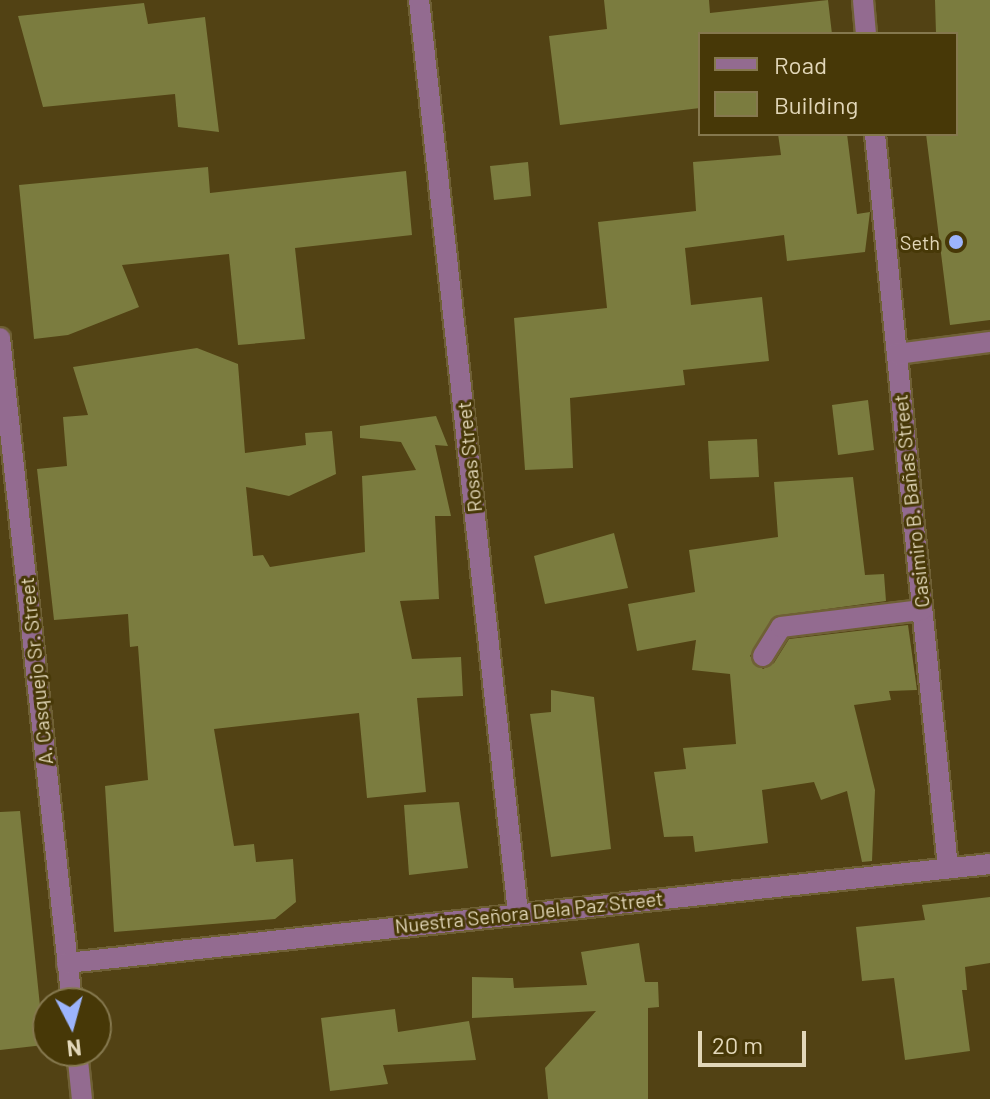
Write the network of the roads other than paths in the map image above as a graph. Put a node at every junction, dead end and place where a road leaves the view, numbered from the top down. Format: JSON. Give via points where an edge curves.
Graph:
{"nodes":[{"id":1,"x":419,"y":0,"type":"edge"},
{"id":2,"x":863,"y":0,"type":"edge"},
{"id":3,"x":866,"y":32,"type":"edge"},
{"id":4,"x":875,"y":136,"type":"edge"},
{"id":5,"x":0,"y":338,"type":"edge"},
{"id":6,"x":990,"y":342,"type":"edge"},
{"id":7,"x":897,"y":354,"type":"junction"},
{"id":8,"x":922,"y":610,"type":"junction"},
{"id":9,"x":763,"y":656,"type":"dead end"},
{"id":10,"x":990,"y":864,"type":"edge"},
{"id":11,"x":948,"y":868,"type":"junction"},
{"id":12,"x":518,"y":913,"type":"junction"},
{"id":13,"x":67,"y":963,"type":"junction"},
{"id":14,"x":70,"y":987,"type":"edge"},
{"id":15,"x":79,"y":1067,"type":"edge"},
{"id":16,"x":82,"y":1099,"type":"edge"}],
"edges":[{"from":1,"to":12,"type":"street","name":"Rosas Street"},
{"from":2,"to":3,"type":"street"},
{"from":4,"to":7,"type":"street","name":"Casimiro B. Bañas Street"},
{"from":5,"to":13,"type":"street","name":"A. Casquejo Sr. Street"},
{"from":6,"to":7,"type":"street"},
{"from":7,"to":8,"type":"street","name":"Casimiro B. Bañas Street"},
{"from":8,"to":9,"type":"street","via":[[781,627]]},
{"from":8,"to":11,"type":"street","name":"Casimiro B. Bañas Street"},
{"from":10,"to":11,"type":"street","name":"Nuestra Señora Dela Paz Street"},
{"from":11,"to":12,"type":"street","name":"Nuestra Señora Dela Paz Street"},
{"from":12,"to":13,"type":"street","name":"Nuestra Señora Dela Paz Street"},
{"from":13,"to":14,"type":"street","name":"A. Casquejo Sr. Street"},
{"from":15,"to":16,"type":"street"}]}
